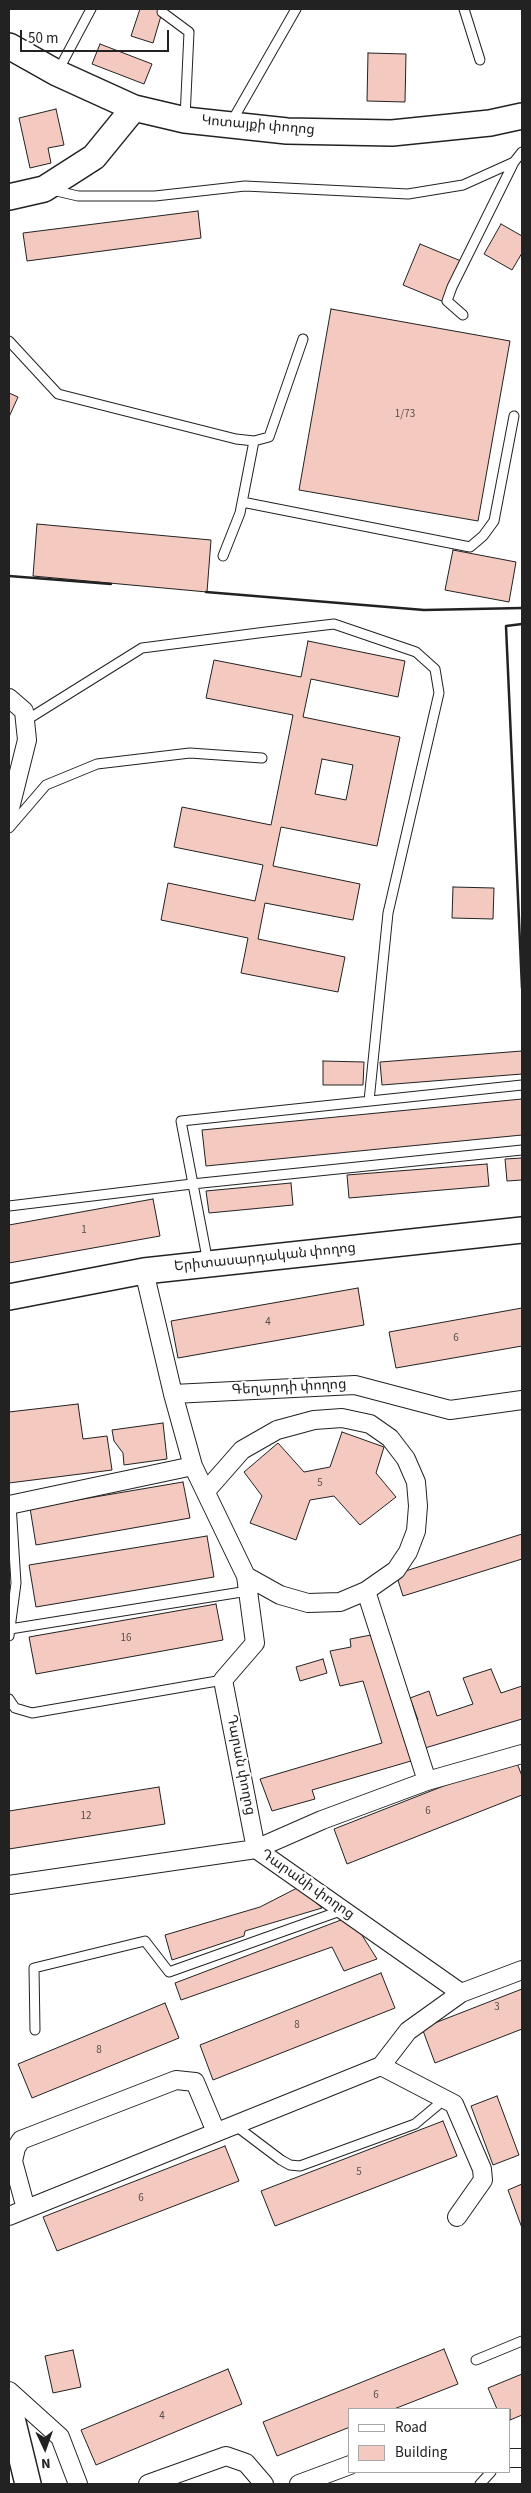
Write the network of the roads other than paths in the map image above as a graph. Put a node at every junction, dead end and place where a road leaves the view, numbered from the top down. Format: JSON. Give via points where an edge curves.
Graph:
{"nodes":[{"id":1,"x":91,"y":9,"type":"edge"},
{"id":2,"x":296,"y":9,"type":"edge"},
{"id":3,"x":464,"y":9,"type":"edge"},
{"id":4,"x":162,"y":12,"type":"dead end"},
{"id":5,"x":9,"y":46,"type":"edge"},
{"id":6,"x":480,"y":60,"type":"dead end"},
{"id":7,"x":57,"y":74,"type":"junction"},
{"id":8,"x":134,"y":108,"type":"junction"},
{"id":9,"x":522,"y":116,"type":"edge"},
{"id":10,"x":185,"y":120,"type":"junction"},
{"id":11,"x":230,"y":124,"type":"junction"},
{"id":12,"x":522,"y":152,"type":"edge"},
{"id":13,"x":514,"y":162,"type":"junction"},
{"id":14,"x":44,"y":189,"type":"junction"},
{"id":15,"x":9,"y":197,"type":"edge"},
{"id":16,"x":463,"y":315,"type":"dead end"},
{"id":17,"x":303,"y":339,"type":"dead end"},
{"id":18,"x":9,"y":340,"type":"edge"},
{"id":19,"x":514,"y":416,"type":"dead end"},
{"id":20,"x":254,"y":441,"type":"junction"},
{"id":21,"x":242,"y":502,"type":"junction"},
{"id":22,"x":223,"y":556,"type":"dead end"},
{"id":23,"x":9,"y":698,"type":"edge"},
{"id":24,"x":25,"y":721,"type":"junction"},
{"id":25,"x":262,"y":758,"type":"dead end"},
{"id":26,"x":9,"y":812,"type":"edge"},
{"id":27,"x":9,"y":828,"type":"edge"},
{"id":28,"x":522,"y":1085,"type":"edge"},
{"id":29,"x":369,"y":1101,"type":"junction"},
{"id":30,"x":522,"y":1150,"type":"edge"},
{"id":31,"x":192,"y":1184,"type":"junction"},
{"id":32,"x":9,"y":1206,"type":"edge"},
{"id":33,"x":522,"y":1230,"type":"edge"},
{"id":34,"x":208,"y":1263,"type":"junction"},
{"id":35,"x":144,"y":1271,"type":"junction"},
{"id":36,"x":9,"y":1297,"type":"edge"},
{"id":37,"x":173,"y":1394,"type":"junction"},
{"id":38,"x":522,"y":1400,"type":"edge"},
{"id":39,"x":193,"y":1466,"type":"junction"},
{"id":40,"x":206,"y":1491,"type":"junction"},
{"id":41,"x":10,"y":1504,"type":"edge"},
{"id":42,"x":247,"y":1584,"type":"junction"},
{"id":43,"x":366,"y":1591,"type":"junction"},
{"id":44,"x":9,"y":1633,"type":"edge"},
{"id":45,"x":223,"y":1680,"type":"junction"},
{"id":46,"x":9,"y":1699,"type":"edge"},
{"id":47,"x":522,"y":1754,"type":"edge"},
{"id":48,"x":427,"y":1781,"type":"junction"},
{"id":49,"x":256,"y":1849,"type":"junction"},
{"id":50,"x":9,"y":1885,"type":"edge"},
{"id":51,"x":343,"y":1910,"type":"junction"},
{"id":52,"x":522,"y":1970,"type":"edge"},
{"id":53,"x":461,"y":1993,"type":"junction"},
{"id":54,"x":35,"y":2030,"type":"dead end"},
{"id":55,"x":381,"y":2066,"type":"junction"},
{"id":56,"x":445,"y":2099,"type":"junction"},
{"id":57,"x":236,"y":2126,"type":"junction"},
{"id":58,"x":216,"y":2132,"type":"junction"},
{"id":59,"x":26,"y":2209,"type":"junction"},
{"id":60,"x":9,"y":2216,"type":"edge"},
{"id":61,"x":457,"y":2217,"type":"dead end"},
{"id":62,"x":522,"y":2341,"type":"edge"},
{"id":63,"x":476,"y":2360,"type":"dead end"},
{"id":64,"x":9,"y":2391,"type":"edge"},
{"id":65,"x":9,"y":2406,"type":"edge"},
{"id":66,"x":348,"y":2466,"type":"edge"},
{"id":67,"x":490,"y":2473,"type":"edge"},
{"id":68,"x":28,"y":2484,"type":"edge"},
{"id":69,"x":78,"y":2484,"type":"edge"},
{"id":70,"x":148,"y":2484,"type":"edge"},
{"id":71,"x":264,"y":2484,"type":"edge"},
{"id":72,"x":299,"y":2484,"type":"edge"},
{"id":73,"x":480,"y":2484,"type":"edge"}],
"edges":[{"from":1,"to":7,"type":"lane"},
{"from":2,"to":11,"type":"lane"},
{"from":3,"to":6,"type":"lane"},
{"from":4,"to":10,"type":"lane","via":[[189,32]]},
{"from":5,"to":7,"type":"street","name":"Կոտայքի փողոց"},
{"from":7,"to":8,"type":"street","name":"Կոտայքի փողոց"},
{"from":8,"to":10,"type":"street","name":"Կոտայքի փողոց"},
{"from":8,"to":14,"type":"street","via":[[94,157]]},
{"from":9,"to":11,"type":"street","name":"Կոտայքի փողոց","via":[[490,123],[392,133],[287,131]]},
{"from":10,"to":11,"type":"street","name":"Կոտայքի փողոց"},
{"from":12,"to":13,"type":"lane"},
{"from":13,"to":14,"type":"lane","via":[[463,185],[408,194],[245,186],[155,196],[78,196]]},
{"from":13,"to":16,"type":"lane","via":[[452,287],[448,301]]},
{"from":14,"to":15,"type":"street"},
{"from":17,"to":20,"type":"lane","via":[[269,436]]},
{"from":18,"to":20,"type":"lane","via":[[58,394]]},
{"from":19,"to":21,"type":"lane","via":[[494,521],[470,547]]},
{"from":20,"to":21,"type":"lane"},
{"from":21,"to":22,"type":"lane"},
{"from":23,"to":24,"type":"street","via":[[24,711]]},
{"from":24,"to":26,"type":"street","via":[[27,740]]},
{"from":24,"to":29,"type":"lane","via":[[142,648],[266,632],[334,624],[416,652],[435,670],[439,693],[388,913]]},
{"from":25,"to":27,"type":"lane","via":[[190,753],[97,764],[46,785]]},
{"from":28,"to":29,"type":"lane"},
{"from":29,"to":31,"type":"lane","via":[[181,1121]]},
{"from":30,"to":31,"type":"lane"},
{"from":31,"to":32,"type":"lane"},
{"from":31,"to":34,"type":"lane"},
{"from":33,"to":34,"type":"street","name":"Երիտասարդական փողոց"},
{"from":34,"to":35,"type":"street","name":"Երիտասարդական փողոց"},
{"from":35,"to":36,"type":"street","name":"Երիտասարդական փողոց"},
{"from":35,"to":37,"type":"street"},
{"from":37,"to":38,"type":"street","name":"Գեղարդի փողոց","via":[[355,1384],[450,1410]]},
{"from":37,"to":39,"type":"street"},
{"from":39,"to":40,"type":"street"},
{"from":39,"to":41,"type":"street"},
{"from":40,"to":42,"type":"street"},
{"from":40,"to":43,"type":"street","via":[[242,1450],[277,1430],[314,1420],[342,1418],[370,1424],[390,1438],[406,1459],[416,1482],[418,1506],[416,1531],[408,1552],[396,1570]]},
{"from":41,"to":44,"type":"lane","via":[[16,1583]]},
{"from":42,"to":43,"type":"street","via":[[308,1603],[340,1602]]},
{"from":42,"to":44,"type":"lane"},
{"from":42,"to":45,"type":"street","via":[[255,1643]]},
{"from":43,"to":48,"type":"street"},
{"from":45,"to":46,"type":"lane","via":[[32,1713],[16,1708]]},
{"from":45,"to":49,"type":"street","name":"Դարան փողոց"},
{"from":47,"to":48,"type":"street"},
{"from":48,"to":49,"type":"street","via":[[322,1820]]},
{"from":49,"to":50,"type":"street","name":"Դարանի փողոց"},
{"from":49,"to":51,"type":"street","name":"Դարանի փողոց"},
{"from":51,"to":53,"type":"street","name":"Դարանի փողոց"},
{"from":51,"to":54,"type":"lane","via":[[169,1972],[145,1941],[34,1968]]},
{"from":52,"to":53,"type":"street"},
{"from":53,"to":55,"type":"street","via":[[408,2031]]},
{"from":55,"to":56,"type":"street"},
{"from":55,"to":57,"type":"street"},
{"from":56,"to":57,"type":"lane","via":[[415,2124],[300,2166],[281,2160]]},
{"from":56,"to":61,"type":"street","via":[[454,2104],[482,2169],[483,2180]]},
{"from":57,"to":58,"type":"street"},
{"from":58,"to":59,"type":"street"},
{"from":58,"to":59,"type":"street","via":[[195,2082],[176,2080],[21,2140],[13,2161]]},
{"from":59,"to":60,"type":"street"},
{"from":62,"to":63,"type":"lane"},
{"from":64,"to":69,"type":"street","via":[[60,2436]]},
{"from":65,"to":68,"type":"street"},
{"from":66,"to":72,"type":"street"},
{"from":67,"to":73,"type":"lane"},
{"from":70,"to":71,"type":"street","via":[[226,2456],[246,2463]]}]}
